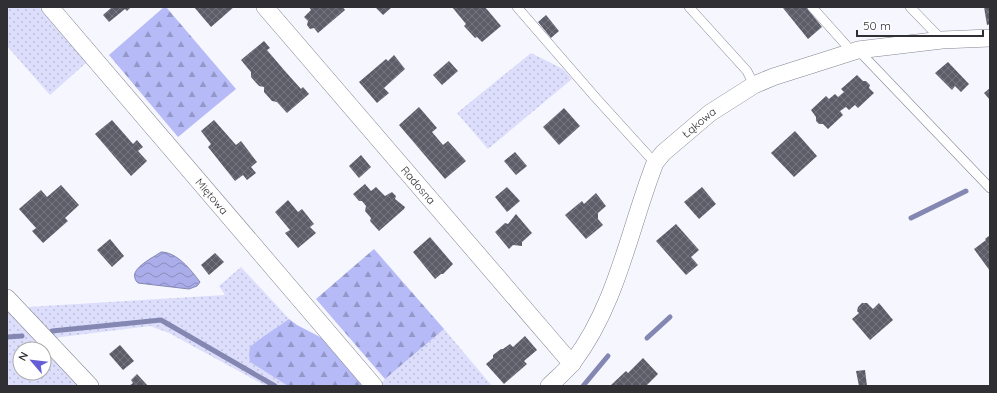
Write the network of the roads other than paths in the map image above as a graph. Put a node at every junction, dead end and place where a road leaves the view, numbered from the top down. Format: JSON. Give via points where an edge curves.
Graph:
{"nodes":[{"id":1,"x":50,"y":7,"type":"edge"},
{"id":2,"x":265,"y":7,"type":"edge"},
{"id":3,"x":517,"y":7,"type":"edge"},
{"id":4,"x":689,"y":7,"type":"edge"},
{"id":5,"x":812,"y":7,"type":"edge"},
{"id":6,"x":910,"y":7,"type":"edge"},
{"id":7,"x":990,"y":38,"type":"edge"},
{"id":8,"x":942,"y":40,"type":"junction"},
{"id":9,"x":854,"y":51,"type":"junction"},
{"id":10,"x":754,"y":85,"type":"junction"},
{"id":11,"x":655,"y":162,"type":"junction"},
{"id":12,"x":990,"y":188,"type":"edge"},
{"id":13,"x":7,"y":298,"type":"edge"},
{"id":14,"x":572,"y":364,"type":"junction"},
{"id":15,"x":90,"y":386,"type":"edge"},
{"id":16,"x":374,"y":386,"type":"edge"},
{"id":17,"x":549,"y":386,"type":"edge"}],
"edges":[{"from":1,"to":16,"type":"street","name":"Miętowa"},
{"from":2,"to":14,"type":"street","name":"Radosna"},
{"from":3,"to":11,"type":"lane"},
{"from":4,"to":10,"type":"lane","via":[[747,71]]},
{"from":5,"to":9,"type":"lane"},
{"from":6,"to":8,"type":"lane"},
{"from":7,"to":8,"type":"street","name":"Łąkowa"},
{"from":8,"to":9,"type":"street","name":"Łąkowa"},
{"from":9,"to":10,"type":"street","name":"Łąkowa"},
{"from":9,"to":12,"type":"lane"},
{"from":10,"to":11,"type":"street","name":"Łąkowa","via":[[710,113]]},
{"from":11,"to":14,"type":"street","name":"Łąkowa","via":[[605,309]]},
{"from":13,"to":15,"type":"street"},
{"from":14,"to":17,"type":"street","name":"Łąkowa"}]}
